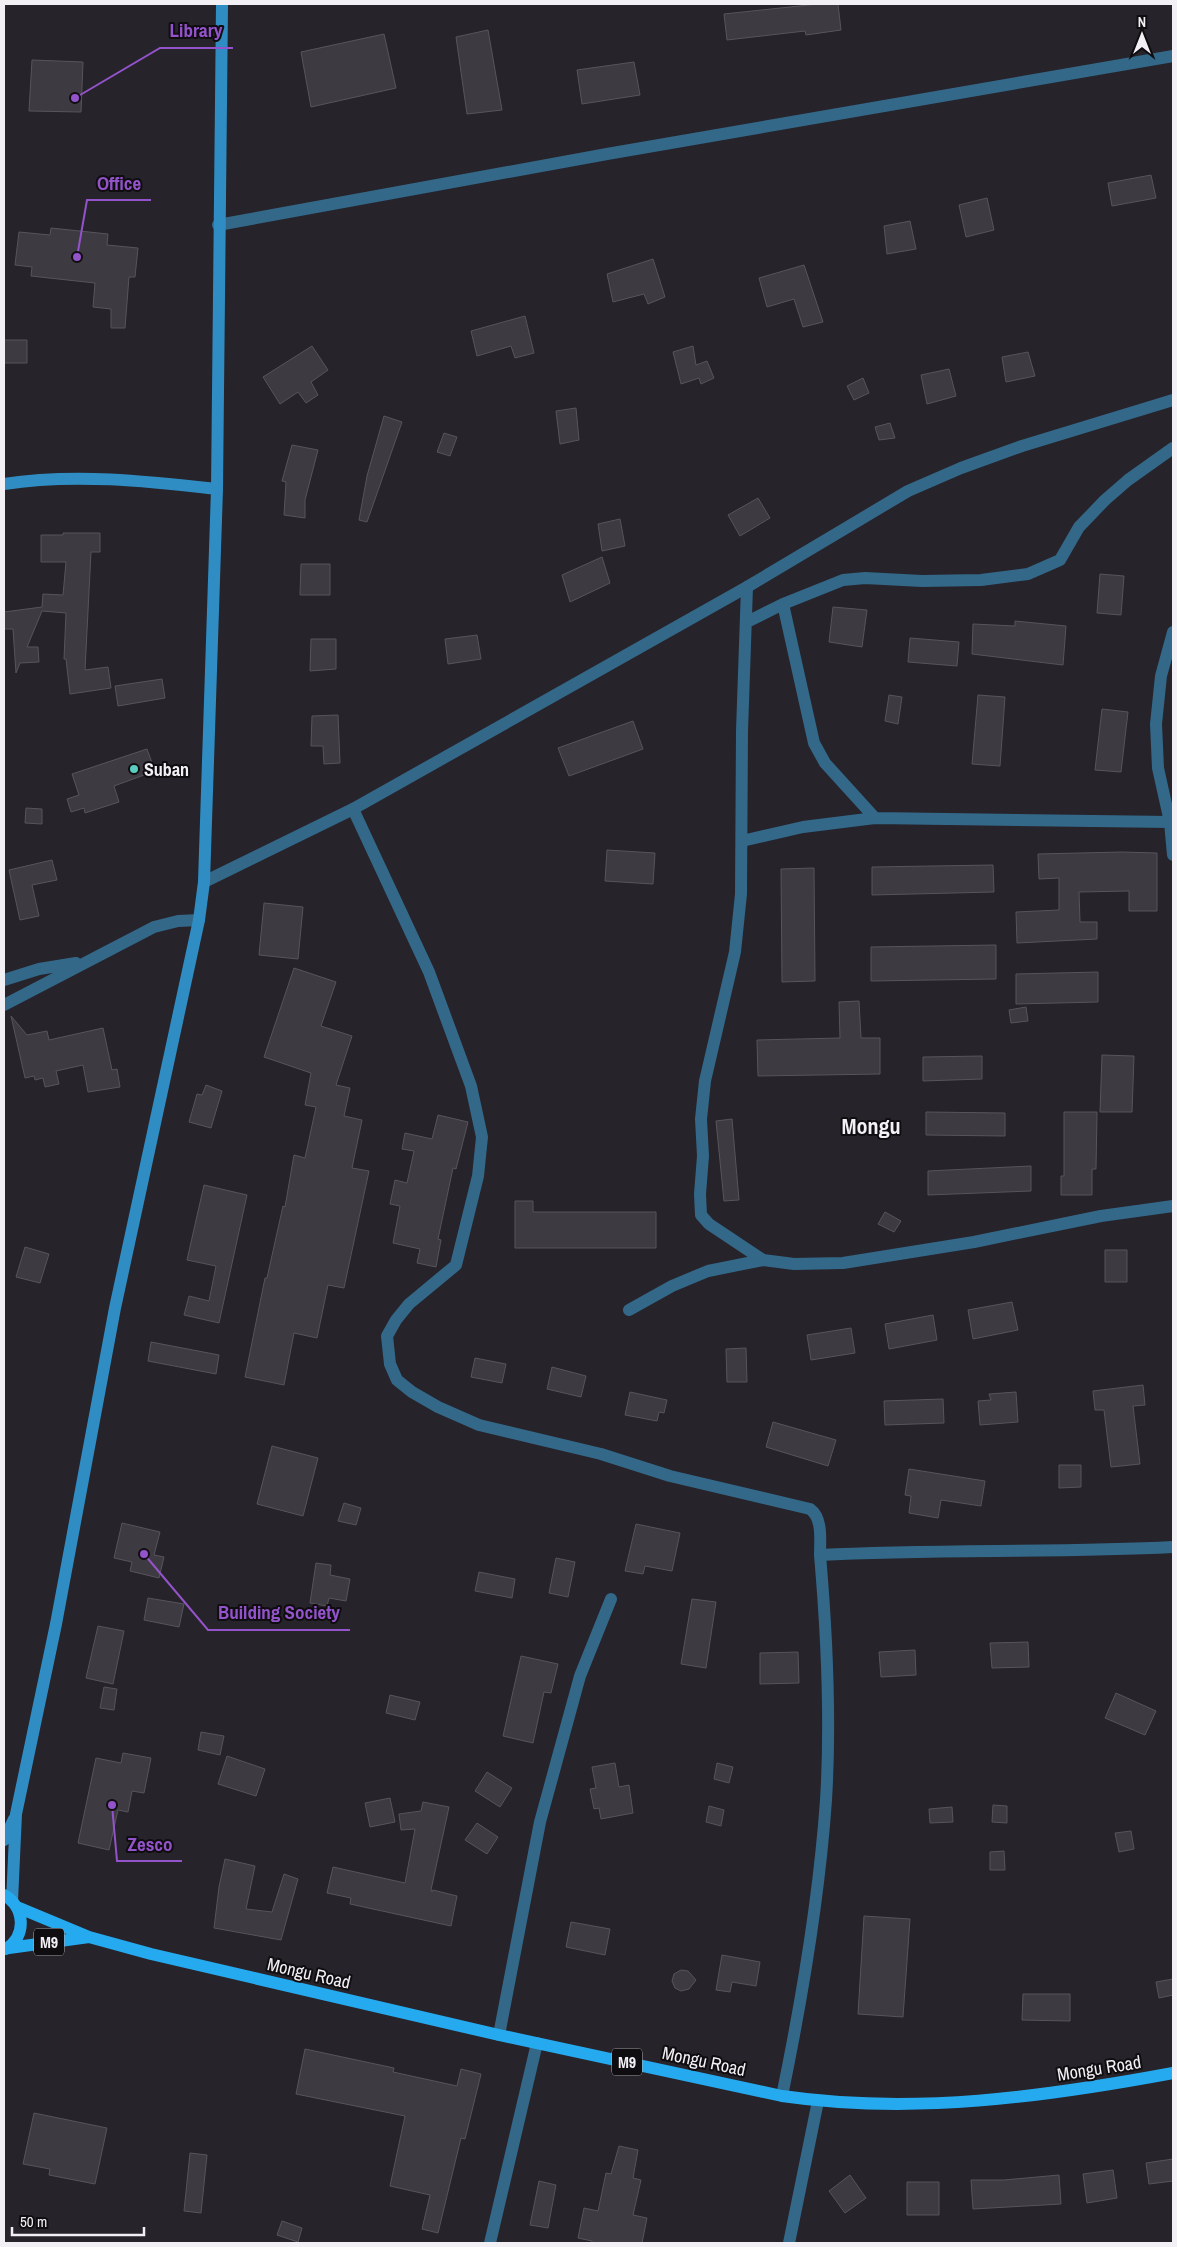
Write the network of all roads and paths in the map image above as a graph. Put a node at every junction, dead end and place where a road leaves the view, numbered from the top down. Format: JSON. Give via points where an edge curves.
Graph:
{"nodes":[{"id":1,"x":222,"y":4,"type":"edge"},
{"id":2,"x":1173,"y":56,"type":"edge"},
{"id":3,"x":218,"y":225,"type":"junction"},
{"id":4,"x":1173,"y":400,"type":"edge"},
{"id":5,"x":1173,"y":448,"type":"edge"},
{"id":6,"x":4,"y":484,"type":"edge"},
{"id":7,"x":217,"y":489,"type":"junction"},
{"id":8,"x":747,"y":587,"type":"junction"},
{"id":9,"x":783,"y":604,"type":"junction"},
{"id":10,"x":747,"y":622,"type":"junction"},
{"id":11,"x":1173,"y":632,"type":"edge"},
{"id":12,"x":353,"y":809,"type":"junction"},
{"id":13,"x":875,"y":818,"type":"junction"},
{"id":14,"x":1170,"y":822,"type":"junction"},
{"id":15,"x":742,"y":841,"type":"junction"},
{"id":16,"x":1173,"y":855,"type":"edge"},
{"id":17,"x":204,"y":882,"type":"junction"},
{"id":18,"x":199,"y":920,"type":"junction"},
{"id":19,"x":83,"y":962,"type":"junction"},
{"id":20,"x":4,"y":980,"type":"edge"},
{"id":21,"x":4,"y":1005,"type":"edge"},
{"id":22,"x":1173,"y":1206,"type":"edge"},
{"id":23,"x":763,"y":1260,"type":"junction"},
{"id":24,"x":630,"y":1310,"type":"dead end"},
{"id":25,"x":1173,"y":1547,"type":"edge"},
{"id":26,"x":820,"y":1555,"type":"junction"},
{"id":27,"x":611,"y":1598,"type":"dead end"},
{"id":28,"x":16,"y":1814,"type":"junction"},
{"id":29,"x":4,"y":1840,"type":"edge"},
{"id":30,"x":11,"y":1901,"type":"edge"},
{"id":31,"x":89,"y":1936,"type":"junction"},
{"id":32,"x":6,"y":1949,"type":"edge"},
{"id":33,"x":499,"y":2035,"type":"junction"},
{"id":34,"x":537,"y":2043,"type":"junction"},
{"id":35,"x":1173,"y":2073,"type":"edge"},
{"id":36,"x":782,"y":2096,"type":"junction"},
{"id":37,"x":818,"y":2101,"type":"junction"},
{"id":38,"x":490,"y":2243,"type":"edge"},
{"id":39,"x":789,"y":2243,"type":"edge"}],
"edges":[{"from":1,"to":3,"type":"main road"},
{"from":2,"to":3,"type":"street"},
{"from":3,"to":7,"type":"main road"},
{"from":4,"to":8,"type":"street","via":[[1022,446],[908,491]]},
{"from":5,"to":9,"type":"street","via":[[1105,500],[1079,528],[1060,560],[1028,574],[981,580],[844,580]]},
{"from":6,"to":7,"type":"main road","via":[[100,478]]},
{"from":7,"to":17,"type":"main road"},
{"from":8,"to":10,"type":"street"},
{"from":8,"to":12,"type":"street"},
{"from":9,"to":10,"type":"street"},
{"from":9,"to":13,"type":"street","via":[[814,743],[825,763]]},
{"from":10,"to":15,"type":"street","via":[[742,731]]},
{"from":11,"to":14,"type":"street","via":[[1161,676],[1156,724],[1158,768]]},
{"from":12,"to":17,"type":"street"},
{"from":12,"to":26,"type":"street","via":[[429,972],[471,1086],[482,1137],[478,1176],[456,1265],[409,1304],[387,1336],[397,1380],[438,1408],[479,1424],[601,1454],[670,1476],[810,1509],[819,1523]]},
{"from":13,"to":14,"type":"street"},
{"from":13,"to":15,"type":"street","via":[[803,827]]},
{"from":14,"to":16,"type":"street"},
{"from":15,"to":23,"type":"street","via":[[735,952],[705,1081],[701,1119],[701,1215],[709,1224]]},
{"from":17,"to":18,"type":"main road"},
{"from":18,"to":19,"type":"street","via":[[154,927]]},
{"from":18,"to":28,"type":"main road","via":[[115,1308],[56,1624]]},
{"from":19,"to":20,"type":"street","via":[[60,964]]},
{"from":19,"to":21,"type":"street"},
{"from":22,"to":23,"type":"street","via":[[843,1263],[794,1264]]},
{"from":23,"to":24,"type":"street","via":[[708,1271],[672,1286]]},
{"from":25,"to":26,"type":"street","via":[[924,1550]]},
{"from":26,"to":36,"type":"street","via":[[826,1655],[826,1800],[808,1950]]},
{"from":27,"to":33,"type":"street","via":[[580,1676],[540,1822]]},
{"from":28,"to":29,"type":"main road"},
{"from":28,"to":30,"type":"main road"},
{"from":30,"to":31,"type":"main road","name":"Mongu Road","number":"M9"},
{"from":30,"to":32,"type":"main road","via":[[20,1914],[21,1930],[14,1943]]},
{"from":31,"to":32,"type":"main road","name":"Mongu Road","number":"M9"},
{"from":31,"to":33,"type":"main road","name":"Mongu Road","number":"M9","via":[[151,1954]]},
{"from":33,"to":34,"type":"main road","name":"Mongu Road","number":"M9"},
{"from":34,"to":36,"type":"main road","name":"Mongu Road","number":"M9"},
{"from":34,"to":38,"type":"street"},
{"from":35,"to":37,"type":"main road","name":"Mongu Road","number":"M9","via":[[985,2102],[877,2104]]},
{"from":36,"to":37,"type":"main road","name":"Mongu Road","number":"M9"},
{"from":37,"to":39,"type":"street"}]}
